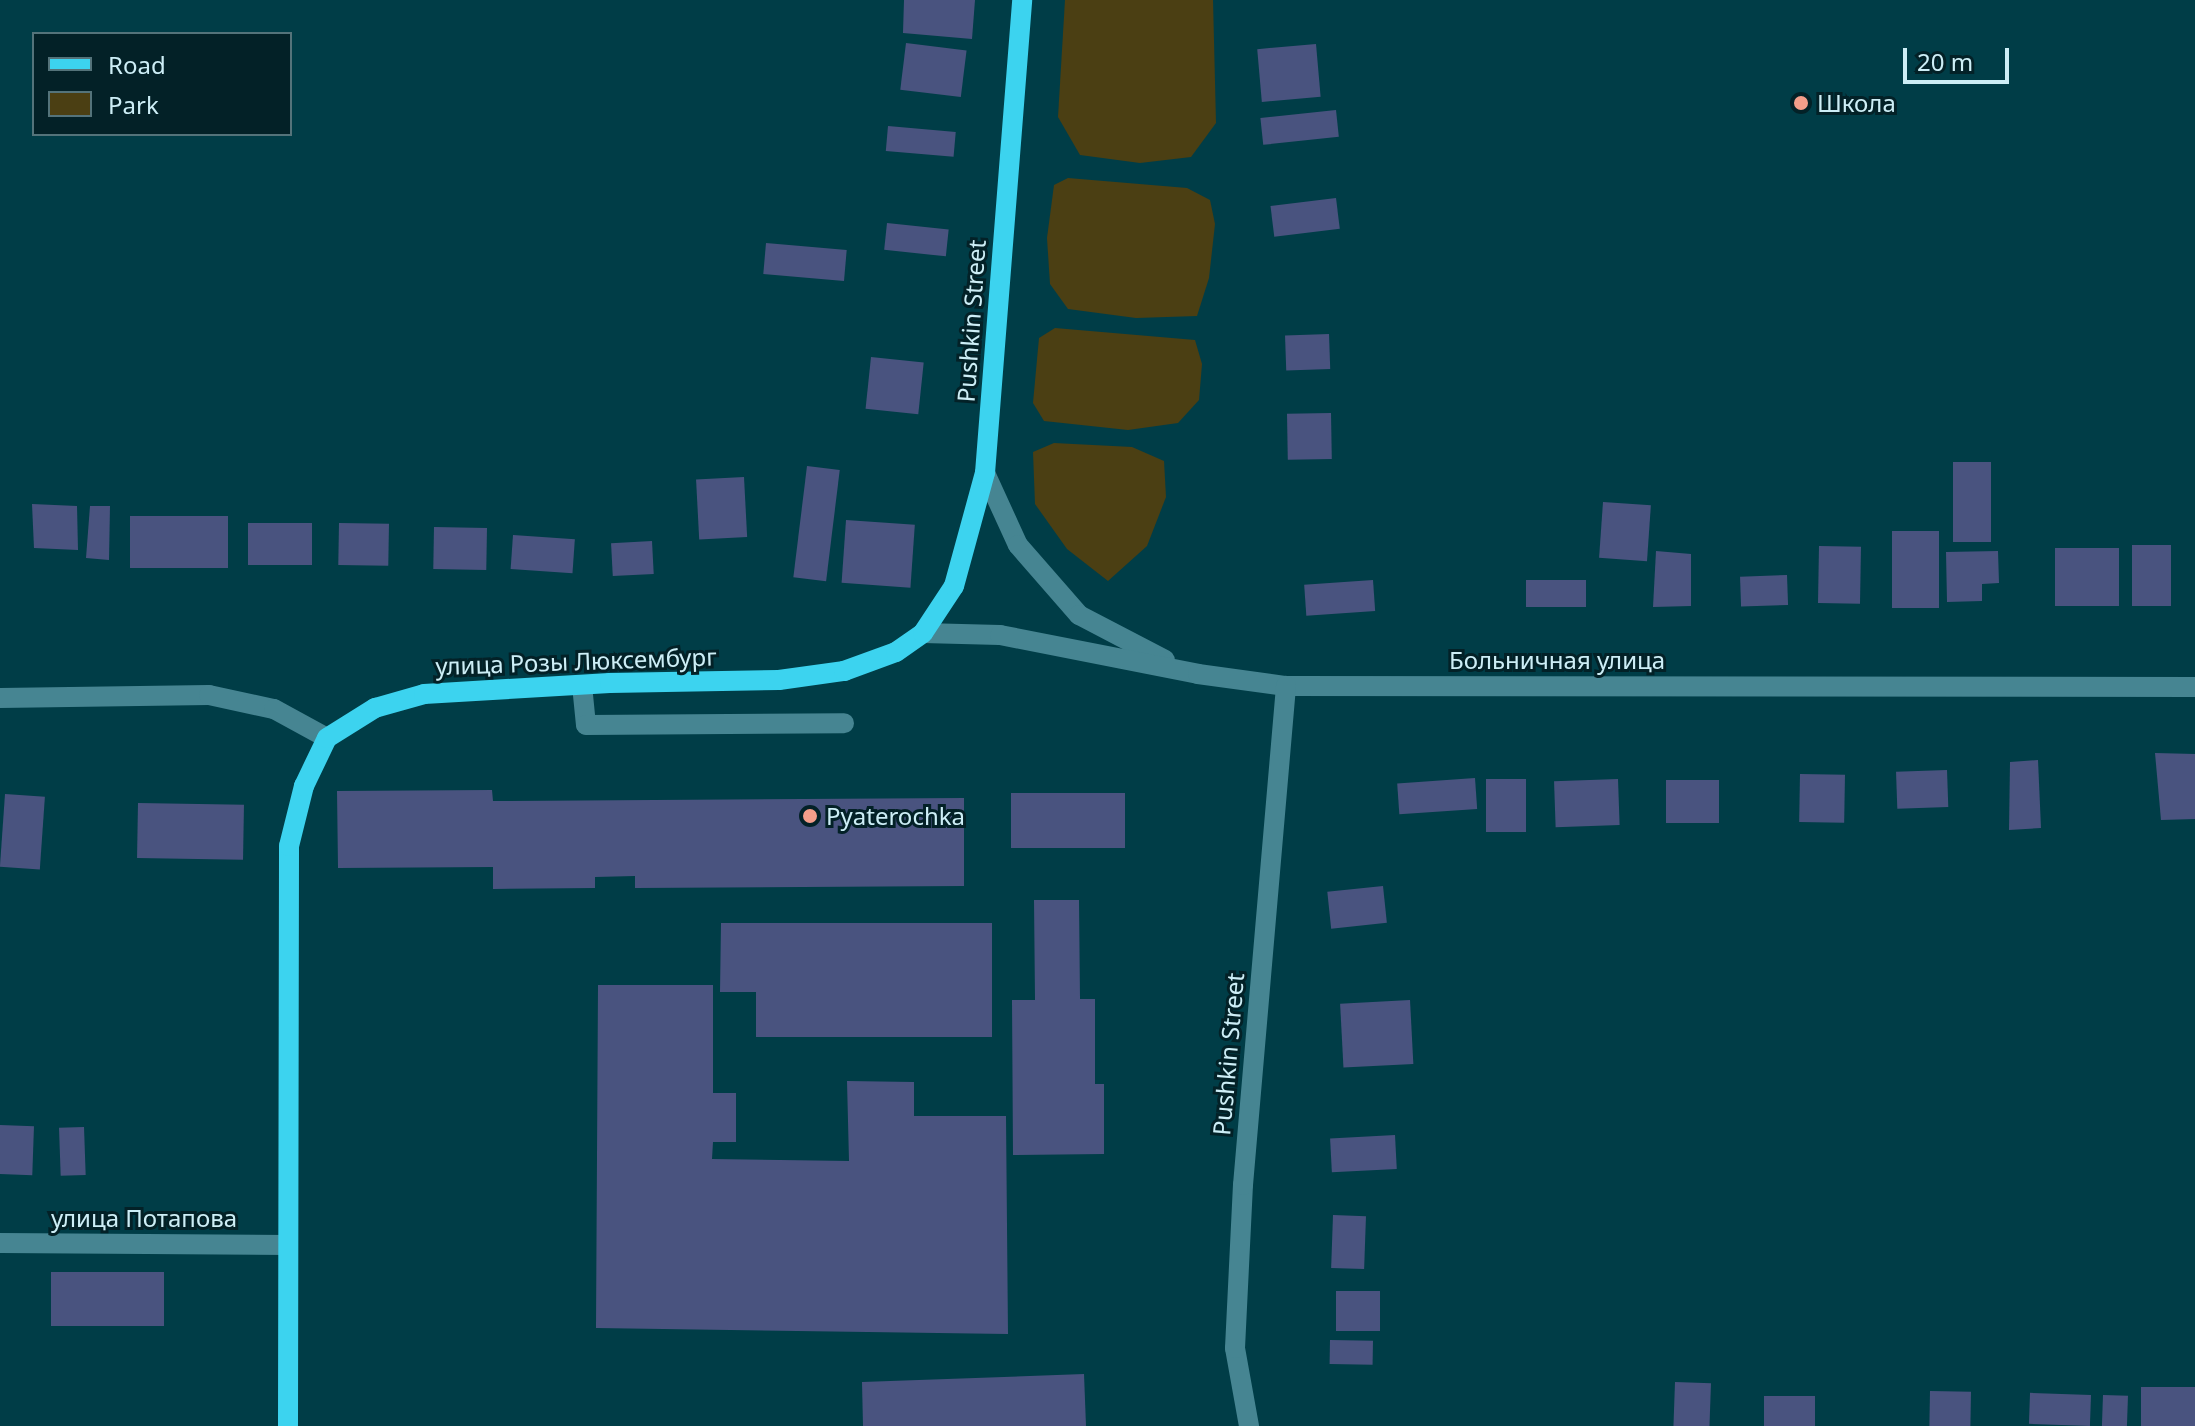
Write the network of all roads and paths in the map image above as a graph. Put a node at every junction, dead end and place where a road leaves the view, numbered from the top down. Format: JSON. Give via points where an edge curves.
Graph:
{"nodes":[{"id":1,"x":1022,"y":0,"type":"edge"},
{"id":2,"x":985,"y":473,"type":"junction"},
{"id":3,"x":923,"y":633,"type":"junction"},
{"id":4,"x":1198,"y":674,"type":"junction"},
{"id":5,"x":582,"y":685,"type":"junction"},
{"id":6,"x":1286,"y":686,"type":"junction"},
{"id":7,"x":2195,"y":687,"type":"edge"},
{"id":8,"x":0,"y":698,"type":"edge"},
{"id":9,"x":844,"y":723,"type":"dead end"},
{"id":10,"x":327,"y":738,"type":"junction"},
{"id":11,"x":0,"y":1243,"type":"edge"},
{"id":12,"x":288,"y":1245,"type":"junction"},
{"id":13,"x":288,"y":1426,"type":"edge"},
{"id":14,"x":1249,"y":1426,"type":"edge"}],
"edges":[{"from":1,"to":2,"type":"main road","name":"Pushkin Street"},
{"from":2,"to":3,"type":"main road","name":"Pushkin Street","via":[[954,586]]},
{"from":2,"to":4,"type":"street","via":[[1018,545],[1079,615]]},
{"from":3,"to":4,"type":"street","name":"Больничная улица","via":[[1000,635]]},
{"from":3,"to":5,"type":"main road","name":"улица Розы Люксембург","via":[[896,652],[844,671],[779,680]]},
{"from":4,"to":6,"type":"street","name":"Больничная улица"},
{"from":5,"to":9,"type":"street","via":[[586,725]]},
{"from":5,"to":10,"type":"main road","name":"улица Розы Люксембург","via":[[424,694],[375,708]]},
{"from":6,"to":7,"type":"street","name":"Больничная улица"},
{"from":6,"to":14,"type":"street","name":"Pushkin Street","via":[[1243,1185],[1236,1334]]},
{"from":8,"to":10,"type":"street","via":[[209,695],[274,709]]},
{"from":10,"to":12,"type":"main road","via":[[304,786],[289,846]]},
{"from":11,"to":12,"type":"street","name":"улица Потапова"},
{"from":12,"to":13,"type":"main road"}]}
